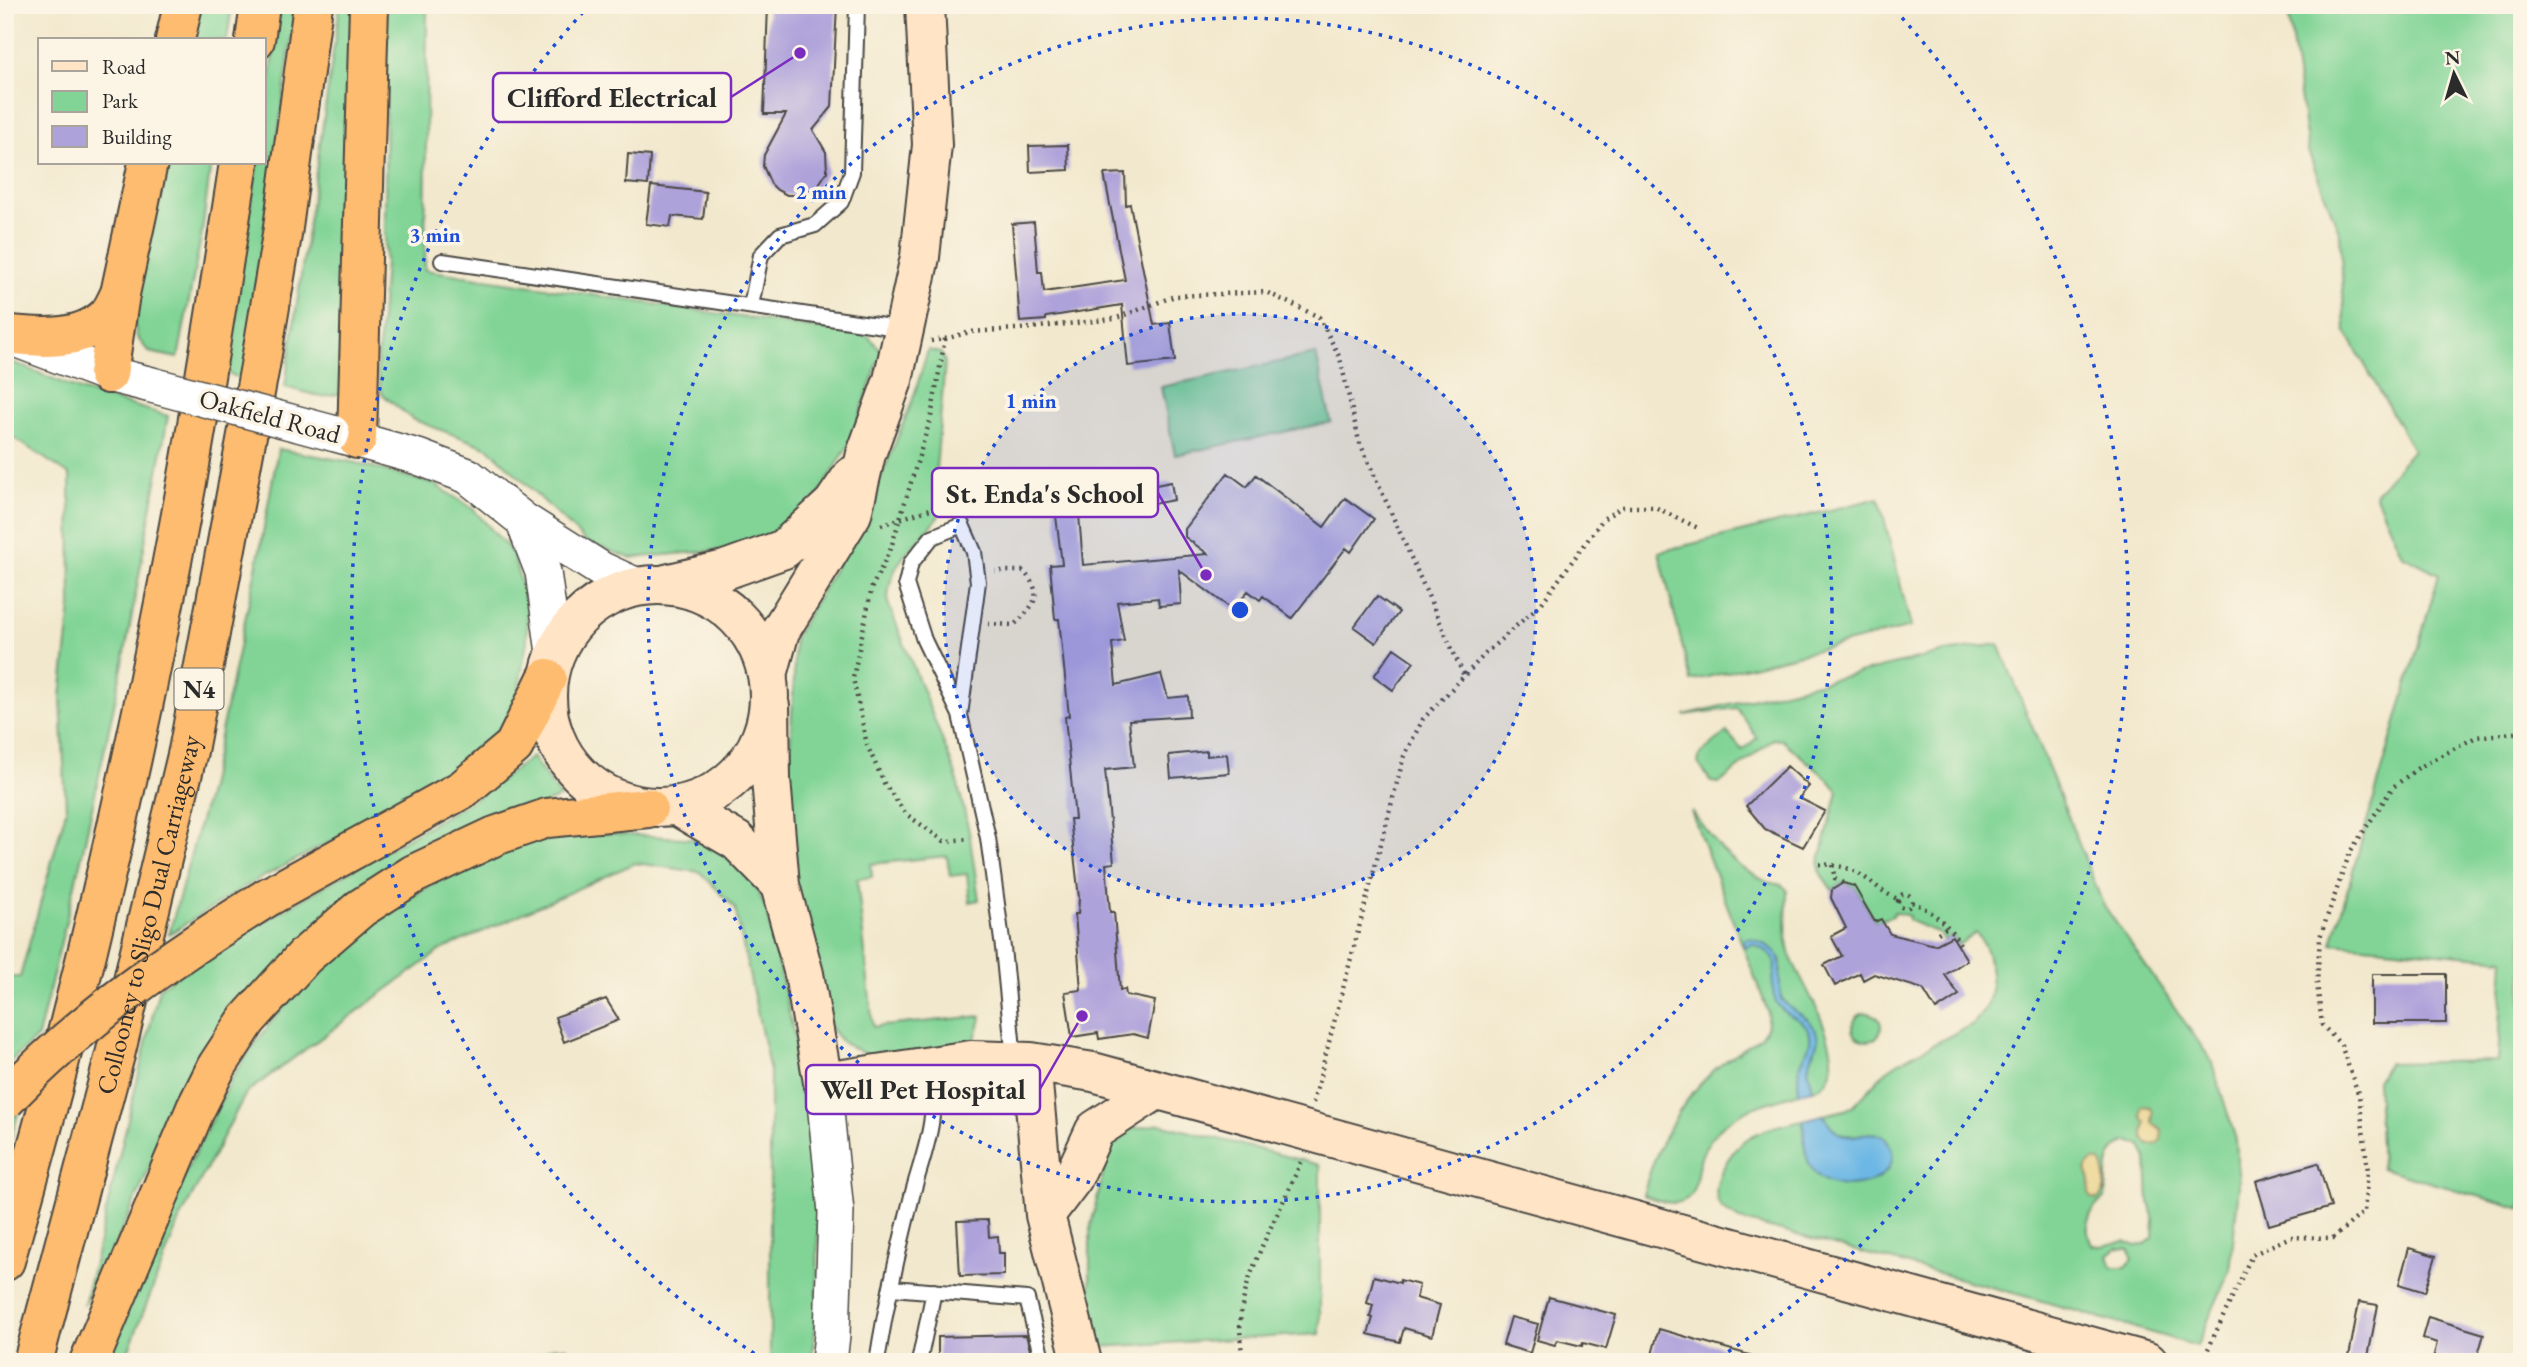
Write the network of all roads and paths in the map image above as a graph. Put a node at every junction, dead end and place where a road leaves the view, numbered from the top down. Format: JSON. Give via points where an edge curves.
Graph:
{"nodes":[{"id":1,"x":183,"y":5,"type":"edge"},
{"id":2,"x":260,"y":5,"type":"edge"},
{"id":3,"x":313,"y":5,"type":"edge"},
{"id":4,"x":369,"y":5,"type":"edge"},
{"id":5,"x":858,"y":5,"type":"edge"},
{"id":6,"x":925,"y":5,"type":"edge"},
{"id":7,"x":175,"y":38,"type":"edge"},
{"id":8,"x":255,"y":38,"type":"edge"},
{"id":9,"x":148,"y":164,"type":"edge"},
{"id":10,"x":239,"y":164,"type":"edge"},
{"id":11,"x":442,"y":261,"type":"dead end"},
{"id":12,"x":120,"y":294,"type":"junction"},
{"id":13,"x":751,"y":306,"type":"junction"},
{"id":14,"x":905,"y":329,"type":"junction"},
{"id":15,"x":5,"y":335,"type":"edge"},
{"id":16,"x":945,"y":339,"type":"dead end"},
{"id":17,"x":107,"y":374,"type":"junction"},
{"id":18,"x":345,"y":436,"type":"junction"},
{"id":19,"x":866,"y":454,"type":"junction"},
{"id":20,"x":523,"y":520,"type":"junction"},
{"id":21,"x":1700,"y":529,"type":"dead end"},
{"id":22,"x":976,"y":571,"type":"junction"},
{"id":23,"x":651,"y":585,"type":"junction"},
{"id":24,"x":972,"y":623,"type":"junction"},
{"id":25,"x":551,"y":666,"type":"junction"},
{"id":26,"x":1464,"y":676,"type":"junction"},
{"id":27,"x":769,"y":690,"type":"junction"},
{"id":28,"x":960,"y":715,"type":"junction"},
{"id":29,"x":2522,"y":732,"type":"edge"},
{"id":30,"x":662,"y":807,"type":"junction"},
{"id":31,"x":1819,"y":864,"type":"dead end"},
{"id":32,"x":1832,"y":865,"type":"junction"},
{"id":33,"x":1843,"y":883,"type":"dead end"},
{"id":34,"x":780,"y":885,"type":"junction"},
{"id":35,"x":1898,"y":899,"type":"junction"},
{"id":36,"x":1912,"y":902,"type":"junction"},
{"id":37,"x":1949,"y":926,"type":"junction"},
{"id":38,"x":1938,"y":933,"type":"dead end"},
{"id":39,"x":1961,"y":944,"type":"dead end"},
{"id":40,"x":1022,"y":1061,"type":"junction"},
{"id":41,"x":928,"y":1068,"type":"junction"},
{"id":42,"x":823,"y":1082,"type":"junction"},
{"id":43,"x":1156,"y":1090,"type":"junction"},
{"id":44,"x":5,"y":1100,"type":"edge"},
{"id":45,"x":1306,"y":1132,"type":"junction"},
{"id":46,"x":1045,"y":1215,"type":"junction"},
{"id":47,"x":5,"y":1261,"type":"edge"},
{"id":48,"x":892,"y":1288,"type":"junction"},
{"id":49,"x":934,"y":1291,"type":"junction"},
{"id":50,"x":33,"y":1362,"type":"edge"},
{"id":51,"x":89,"y":1362,"type":"edge"},
{"id":52,"x":829,"y":1362,"type":"edge"},
{"id":53,"x":877,"y":1362,"type":"edge"},
{"id":54,"x":919,"y":1362,"type":"edge"},
{"id":55,"x":1043,"y":1362,"type":"edge"},
{"id":56,"x":1082,"y":1362,"type":"edge"},
{"id":57,"x":1243,"y":1362,"type":"edge"},
{"id":58,"x":2148,"y":1362,"type":"edge"},
{"id":59,"x":2203,"y":1362,"type":"edge"}],
"edges":[{"from":1,"to":7,"type":"highway"},
{"from":2,"to":8,"type":"highway"},
{"from":3,"to":50,"type":"highway","name":"Collooney to Sligo Dual Carriageway","number":"N4","via":[[262,353],[188,751],[115,1055]]},
{"from":4,"to":18,"type":"highway"},
{"from":5,"to":13,"type":"lane","via":[[852,172],[841,202],[815,225],[780,235],[761,255]]},
{"from":6,"to":14,"type":"main road","via":[[932,145],[920,257]]},
{"from":9,"to":12,"type":"highway"},
{"from":10,"to":47,"type":"highway","name":"Collooney to Sligo Dual Carriageway","number":"N4","via":[[179,525],[135,743],[85,961]]},
{"from":11,"to":13,"type":"lane"},
{"from":12,"to":15,"type":"highway","via":[[106,317],[81,332],[41,338]]},
{"from":12,"to":17,"type":"highway"},
{"from":13,"to":14,"type":"lane"},
{"from":14,"to":19,"type":"main road","via":[[894,380]]},
{"from":15,"to":17,"type":"street","name":"Oakfield Road"},
{"from":16,"to":26,"type":"path","via":[[970,332],[1114,319],[1175,296],[1266,292],[1319,317],[1340,358],[1359,442]]},
{"from":17,"to":18,"type":"street","name":"Oakfield Road","bridge":true},
{"from":18,"to":20,"type":"street","name":"Oakfield Road","via":[[468,476]]},
{"from":19,"to":23,"type":"main road","via":[[833,504],[784,549],[725,570]]},
{"from":19,"to":27,"type":"main road","via":[[852,514],[780,631]]},
{"from":20,"to":23,"type":"street","name":"Oakfield Road","via":[[602,570]]},
{"from":20,"to":25,"type":"street","via":[[543,572]]},
{"from":21,"to":26,"type":"path","via":[[1656,507],[1622,507],[1603,519],[1541,604]]},
{"from":22,"to":24,"type":"lane"},
{"from":22,"to":24,"type":"path","via":[[1023,571],[1035,583],[1036,597],[1014,625]]},
{"from":22,"to":28,"type":"lane","via":[[974,552],[962,525],[932,537],[911,563],[906,584],[924,640]]},
{"from":23,"to":25,"type":"main road","via":[[609,595],[585,611],[567,630]]},
{"from":23,"to":27,"type":"main road","via":[[694,590],[720,603],[742,622],[759,647]]},
{"from":24,"to":28,"type":"lane"},
{"from":25,"to":30,"type":"main road","via":[[547,709],[554,738],[570,765],[592,786],[618,801]]},
{"from":25,"to":44,"type":"highway","bridge":true,"via":[[514,746],[463,789],[185,948],[96,1015]]},
{"from":26,"to":45,"type":"path","via":[[1423,719],[1404,756]]},
{"from":27,"to":30,"type":"main road","via":[[763,735],[749,761],[728,783],[704,798]]},
{"from":27,"to":34,"type":"main road"},
{"from":28,"to":40,"type":"lane","via":[[988,838]]},
{"from":29,"to":59,"type":"path","via":[[2476,737],[2418,768],[2393,787],[2350,852],[2320,937],[2317,983],[2322,1024],[2341,1045],[2359,1096],[2368,1171],[2364,1212],[2333,1238],[2290,1237],[2252,1255]]},
{"from":30,"to":34,"type":"main road","via":[[737,841]]},
{"from":30,"to":51,"type":"highway","via":[[547,818],[495,836],[403,881],[360,908],[305,956],[247,1020],[217,1066]]},
{"from":31,"to":32,"type":"path"},
{"from":32,"to":33,"type":"path","via":[[1835,879]]},
{"from":32,"to":35,"type":"path","via":[[1857,872]]},
{"from":34,"to":42,"type":"main road","via":[[804,974]]},
{"from":35,"to":36,"type":"path","via":[[1907,891]]},
{"from":35,"to":36,"type":"path","via":[[1902,910]]},
{"from":36,"to":37,"type":"path"},
{"from":37,"to":38,"type":"path"},
{"from":37,"to":39,"type":"path"},
{"from":40,"to":41,"type":"main road","via":[[971,1060]]},
{"from":40,"to":43,"type":"main road","via":[[1093,1072]]},
{"from":40,"to":46,"type":"main road"},
{"from":41,"to":42,"type":"main road"},
{"from":41,"to":48,"type":"lane","via":[[933,1121]]},
{"from":42,"to":52,"type":"street","via":[[836,1212]]},
{"from":43,"to":45,"type":"main road"},
{"from":43,"to":46,"type":"main road","via":[[1095,1130],[1073,1178]]},
{"from":45,"to":57,"type":"path","via":[[1301,1160],[1253,1271],[1241,1312]]},
{"from":45,"to":58,"type":"main road"},
{"from":46,"to":56,"type":"main road"},
{"from":48,"to":49,"type":"lane"},
{"from":48,"to":53,"type":"lane"},
{"from":49,"to":54,"type":"lane"},
{"from":49,"to":55,"type":"lane","via":[[1027,1299]]}]}
